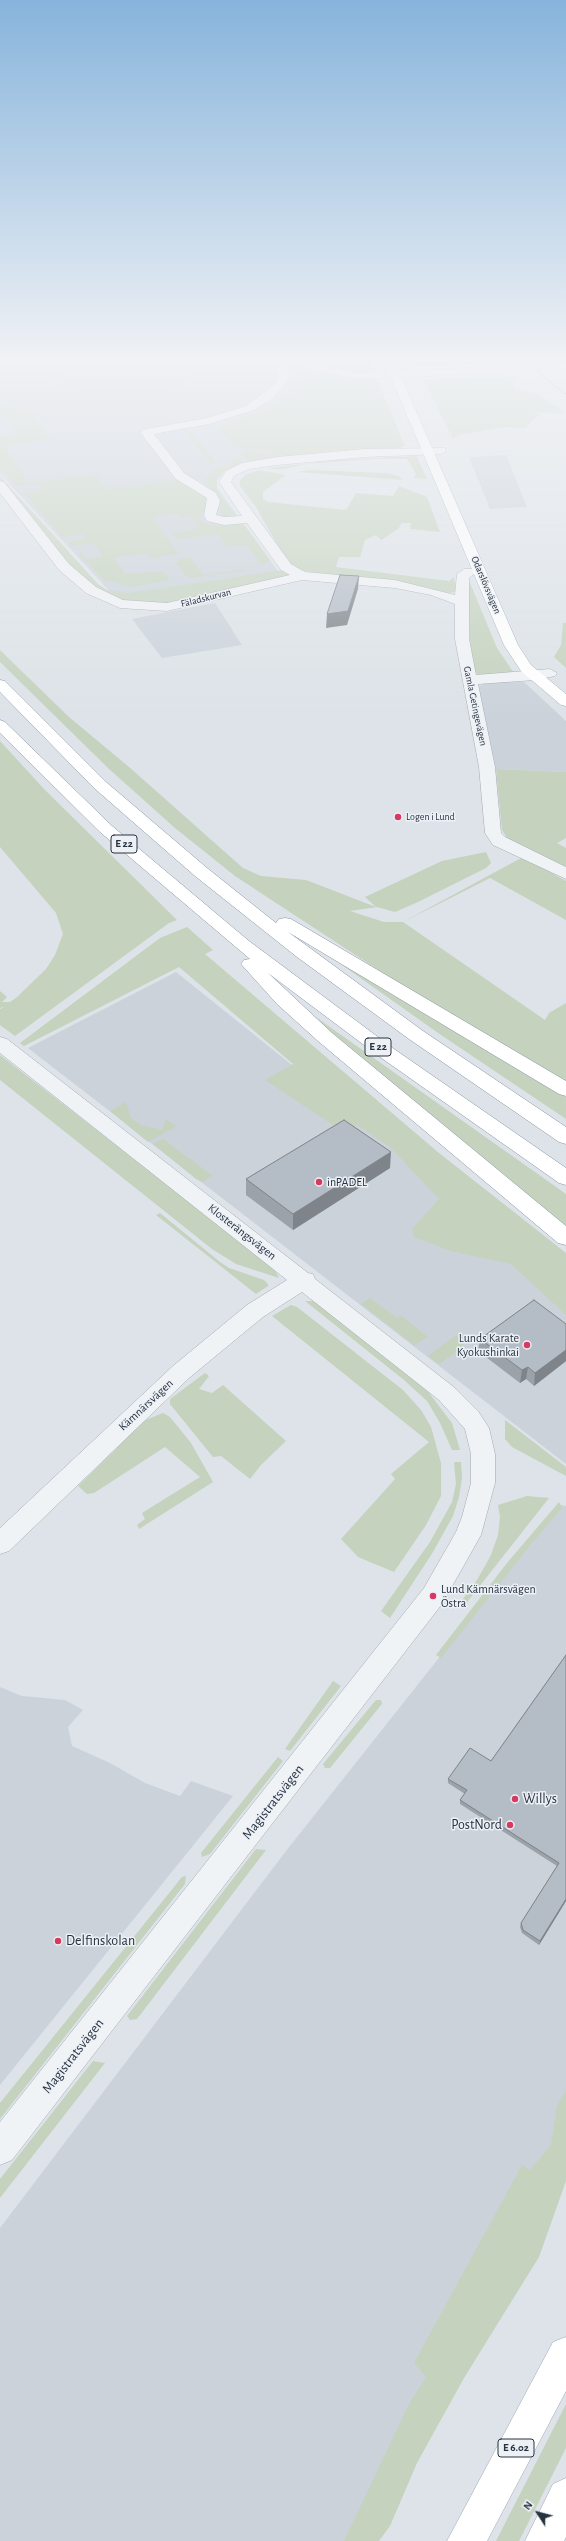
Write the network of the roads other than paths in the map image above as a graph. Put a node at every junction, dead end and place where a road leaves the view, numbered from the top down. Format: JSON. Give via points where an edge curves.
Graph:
{"nodes":[{"id":1,"x":189,"y":482,"type":"edge"},
{"id":2,"x":225,"y":482,"type":"edge"},
{"id":3,"x":447,"y":482,"type":"edge"},
{"id":4,"x":0,"y":485,"type":"edge"},
{"id":5,"x":250,"y":519,"type":"junction"},
{"id":6,"x":461,"y":575,"type":"dead end"},
{"id":7,"x":302,"y":576,"type":"junction"},
{"id":8,"x":461,"y":601,"type":"junction"},
{"id":9,"x":539,"y":661,"type":"dead end"},
{"id":10,"x":550,"y":673,"type":"junction"},
{"id":11,"x":535,"y":676,"type":"junction"},
{"id":12,"x":469,"y":680,"type":"junction"},
{"id":13,"x":0,"y":684,"type":"edge"},
{"id":14,"x":566,"y":686,"type":"edge"},
{"id":15,"x":566,"y":702,"type":"edge"},
{"id":16,"x":0,"y":725,"type":"edge"},
{"id":17,"x":201,"y":872,"type":"junction"},
{"id":18,"x":566,"y":874,"type":"edge"},
{"id":19,"x":196,"y":906,"type":"junction"},
{"id":20,"x":0,"y":1043,"type":"edge"},
{"id":21,"x":566,"y":1090,"type":"edge"},
{"id":22,"x":566,"y":1137,"type":"edge"},
{"id":23,"x":566,"y":1178,"type":"edge"},
{"id":24,"x":566,"y":1238,"type":"edge"},
{"id":25,"x":304,"y":1280,"type":"junction"},
{"id":26,"x":477,"y":1428,"type":"joint"},
{"id":27,"x":0,"y":1544,"type":"edge"},
{"id":28,"x":0,"y":2148,"type":"edge"},
{"id":29,"x":566,"y":2355,"type":"edge"},
{"id":30,"x":566,"y":2497,"type":"edge"},
{"id":31,"x":466,"y":2541,"type":"edge"},
{"id":32,"x":544,"y":2541,"type":"edge"}],
"edges":[{"from":1,"to":5,"type":"street","via":[[212,496],[214,500],[211,518],[224,521]]},
{"from":2,"to":5,"type":"street"},
{"from":3,"to":11,"type":"main road","name":"Odarslövsvägen","via":[[511,645]]},
{"from":4,"to":7,"type":"street","name":"Fäladskurvan","via":[[64,567],[91,590],[111,601],[133,606],[167,607]]},
{"from":5,"to":7,"type":"street","via":[[286,567]]},
{"from":6,"to":8,"type":"street","name":"Gamla Getingevägen"},
{"from":7,"to":8,"type":"street","name":"Fäladskurvan","via":[[408,586]]},
{"from":8,"to":12,"type":"street","name":"Gamla Getingevägen","via":[[462,640]]},
{"from":9,"to":10,"type":"main road"},
{"from":10,"to":11,"type":"street"},
{"from":10,"to":14,"type":"main road"},
{"from":11,"to":12,"type":"street"},
{"from":11,"to":15,"type":"main road","name":"Odarslövsvägen"},
{"from":12,"to":18,"type":"street","name":"Gamla Getingevägen","via":[[487,767],[493,833],[499,841]]},
{"from":13,"to":17,"type":"main road","number":"E 22","via":[[100,785]]},
{"from":16,"to":19,"type":"main road","number":"E 22","via":[[106,829]]},
{"from":17,"to":21,"type":"main road"},
{"from":17,"to":22,"type":"main road","number":"E 22","via":[[303,952],[410,1030]]},
{"from":19,"to":23,"type":"main road","number":"E 22","via":[[243,945],[386,1053]]},
{"from":19,"to":24,"type":"main road","via":[[284,1000],[325,1037]]},
{"from":20,"to":25,"type":"street","name":"Klosterängsvägen"},
{"from":25,"to":26,"type":"street","name":"Klosterängsvägen","via":[[447,1394],[470,1416]]},
{"from":25,"to":27,"type":"street","name":"Kämnärsvägen","via":[[255,1311],[182,1372]]},
{"from":26,"to":28,"type":"street","name":"Magistratsvägen","via":[[484,1454],[480,1501],[468,1535],[433,1596]]},
{"from":29,"to":31,"type":"main road","number":"E 6.02"},
{"from":30,"to":32,"type":"main road"}]}
